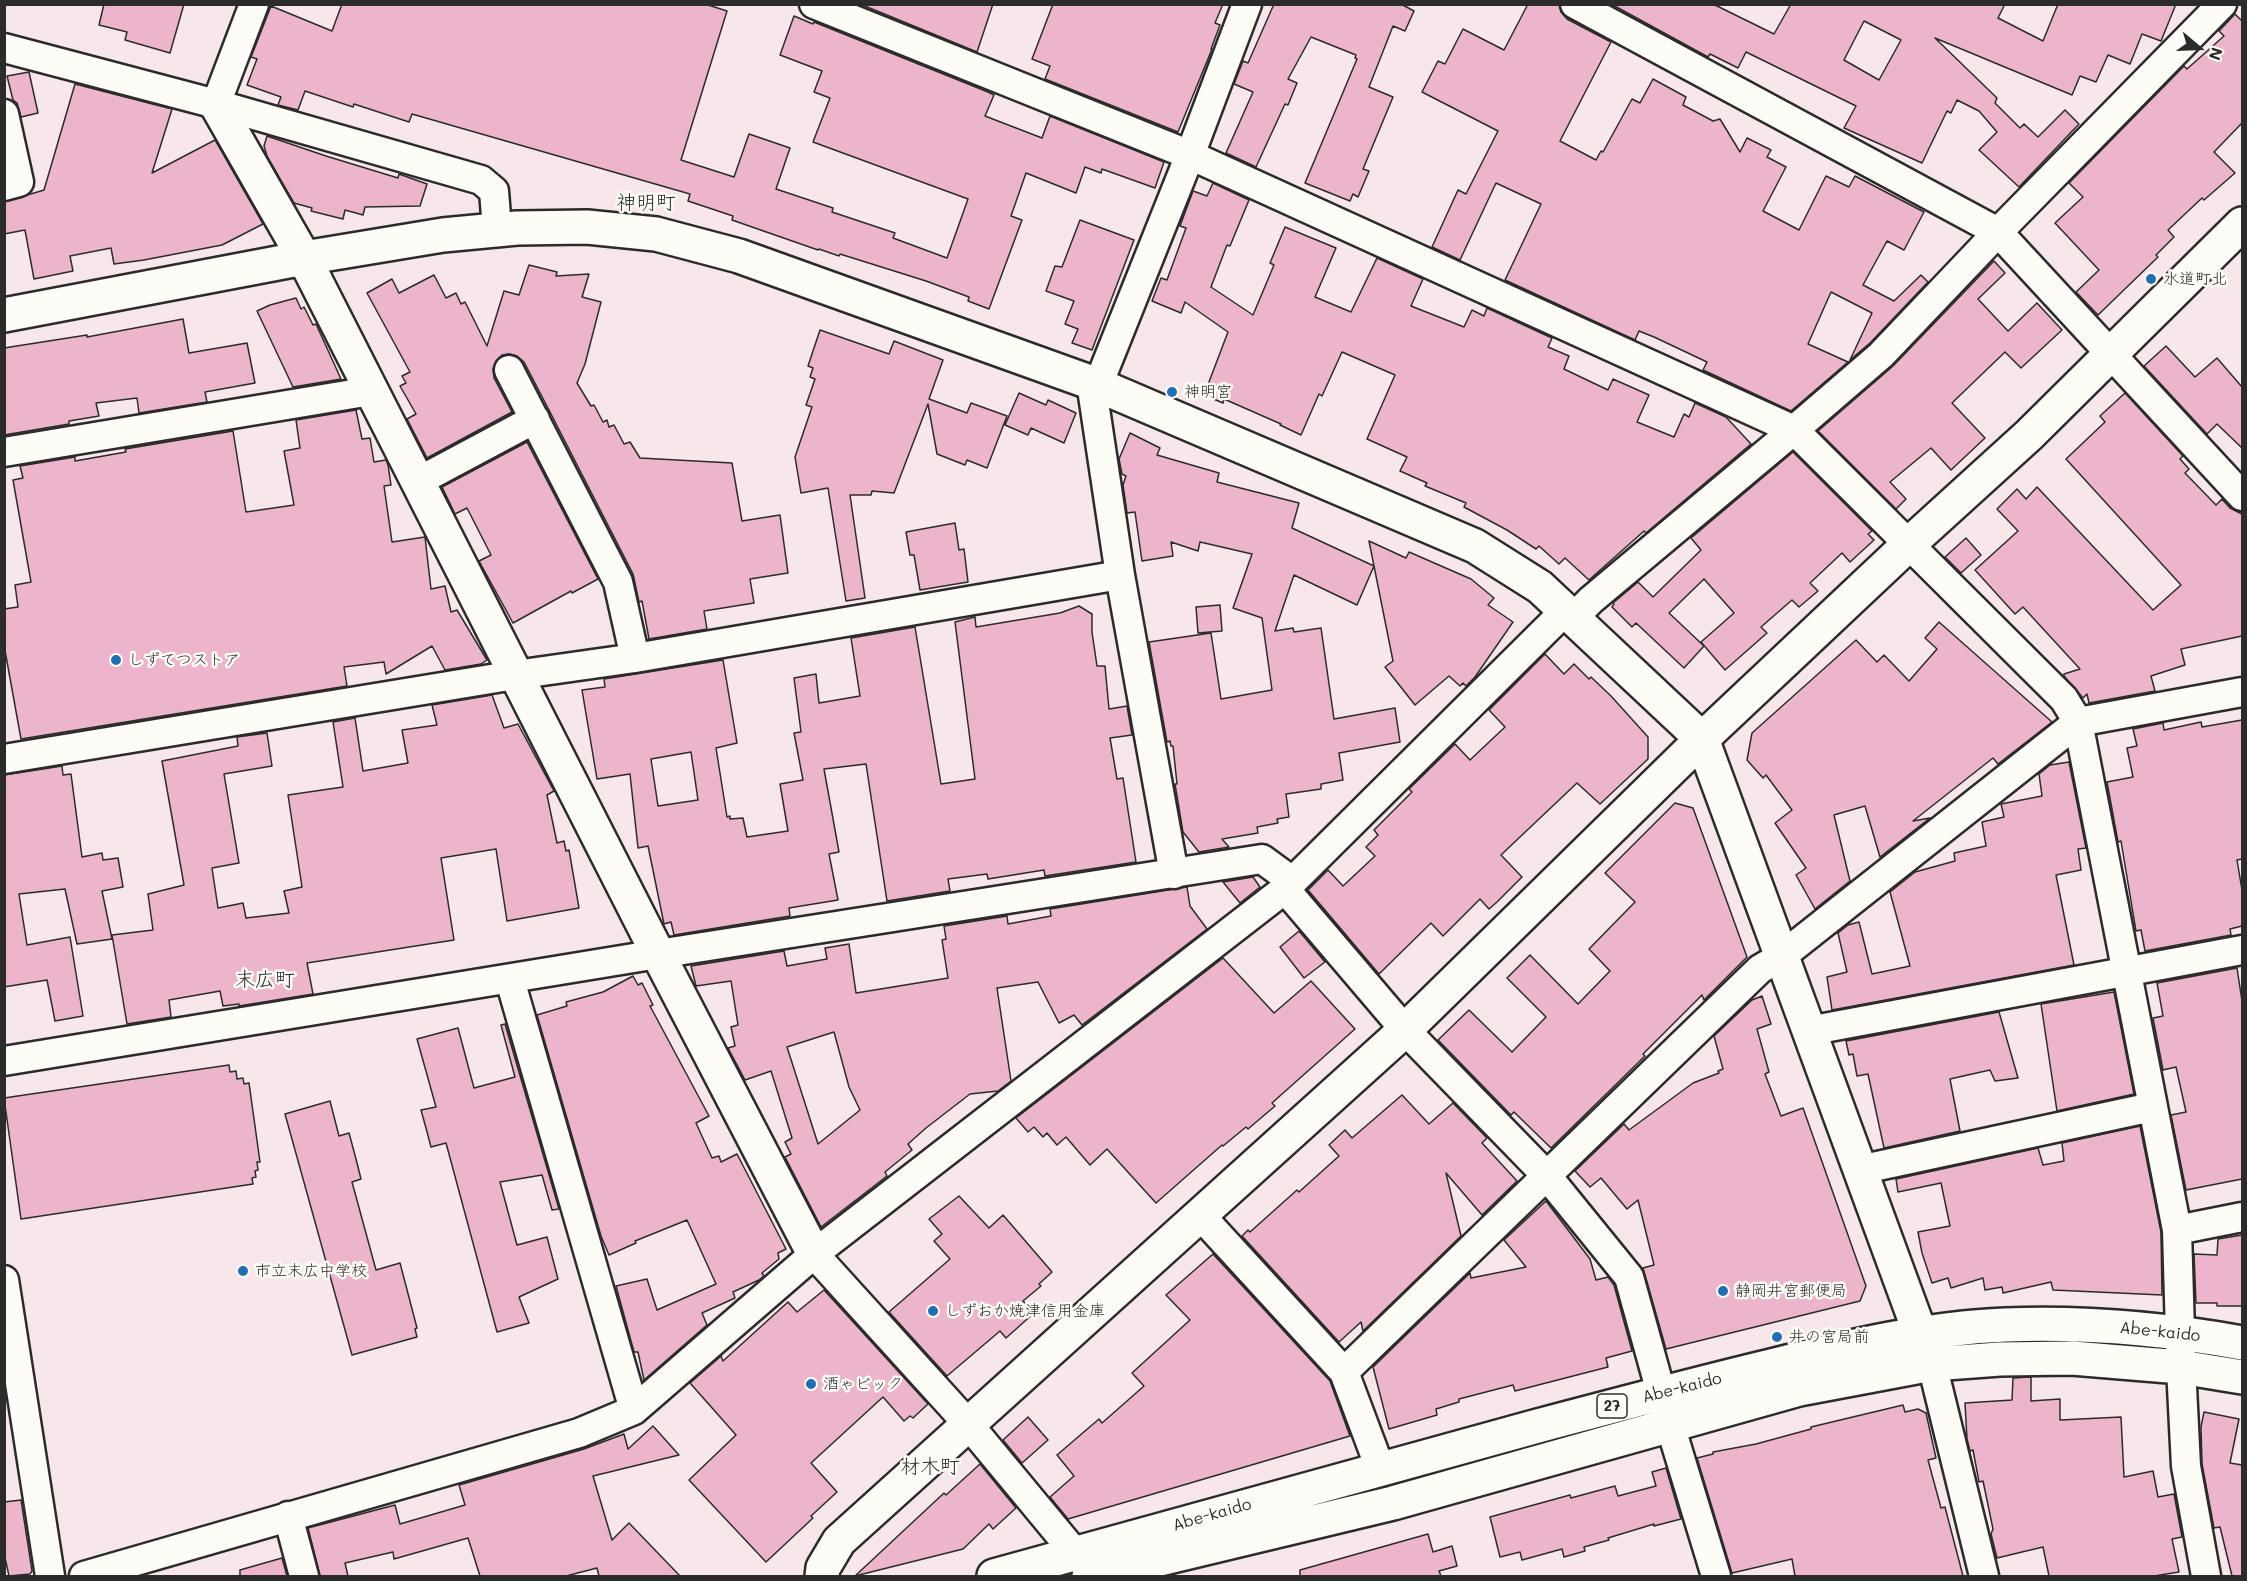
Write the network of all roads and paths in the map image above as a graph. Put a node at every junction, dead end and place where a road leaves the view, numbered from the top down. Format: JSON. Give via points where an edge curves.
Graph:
{"nodes":[{"id":1,"x":254,"y":4,"type":"edge"},
{"id":2,"x":814,"y":4,"type":"edge"},
{"id":3,"x":1247,"y":4,"type":"edge"},
{"id":4,"x":1575,"y":4,"type":"edge"},
{"id":5,"x":2222,"y":4,"type":"edge"},
{"id":6,"x":4,"y":48,"type":"edge"},
{"id":7,"x":216,"y":104,"type":"junction"},
{"id":8,"x":4,"y":114,"type":"edge"},
{"id":9,"x":1190,"y":155,"type":"junction"},
{"id":10,"x":4,"y":186,"type":"edge"},
{"id":11,"x":2242,"y":224,"type":"edge"},
{"id":12,"x":497,"y":230,"type":"junction"},
{"id":13,"x":1998,"y":232,"type":"junction"},
{"id":14,"x":304,"y":258,"type":"junction"},
{"id":15,"x":4,"y":315,"type":"edge"},
{"id":16,"x":2110,"y":354,"type":"junction"},
{"id":17,"x":509,"y":370,"type":"dead end"},
{"id":18,"x":1095,"y":383,"type":"junction"},
{"id":19,"x":371,"y":391,"type":"junction"},
{"id":20,"x":535,"y":418,"type":"junction"},
{"id":21,"x":1794,"y":430,"type":"junction"},
{"id":22,"x":4,"y":452,"type":"edge"},
{"id":23,"x":417,"y":482,"type":"junction"},
{"id":24,"x":2242,"y":496,"type":"edge"},
{"id":25,"x":1908,"y":544,"type":"junction"},
{"id":26,"x":1120,"y":575,"type":"junction"},
{"id":27,"x":1570,"y":614,"type":"junction"},
{"id":28,"x":635,"y":658,"type":"junction"},
{"id":29,"x":515,"y":675,"type":"junction"},
{"id":30,"x":2242,"y":692,"type":"edge"},
{"id":31,"x":2078,"y":722,"type":"junction"},
{"id":32,"x":1702,"y":739,"type":"junction"},
{"id":33,"x":4,"y":759,"type":"edge"},
{"id":34,"x":1174,"y":874,"type":"junction"},
{"id":35,"x":1289,"y":885,"type":"junction"},
{"id":36,"x":2242,"y":950,"type":"edge"},
{"id":37,"x":658,"y":954,"type":"junction"},
{"id":38,"x":1782,"y":956,"type":"junction"},
{"id":39,"x":2125,"y":972,"type":"junction"},
{"id":40,"x":510,"y":980,"type":"junction"},
{"id":41,"x":1405,"y":1030,"type":"junction"},
{"id":42,"x":1808,"y":1031,"type":"junction"},
{"id":43,"x":4,"y":1061,"type":"edge"},
{"id":44,"x":2152,"y":1107,"type":"junction"},
{"id":45,"x":1859,"y":1170,"type":"junction"},
{"id":46,"x":1547,"y":1176,"type":"junction"},
{"id":47,"x":1200,"y":1215,"type":"junction"},
{"id":48,"x":2242,"y":1217,"type":"edge"},
{"id":49,"x":2177,"y":1230,"type":"junction"},
{"id":50,"x":814,"y":1254,"type":"junction"},
{"id":51,"x":4,"y":1280,"type":"edge"},
{"id":52,"x":2180,"y":1332,"type":"junction"},
{"id":53,"x":1920,"y":1334,"type":"junction"},
{"id":54,"x":2242,"y":1343,"type":"edge"},
{"id":55,"x":1932,"y":1364,"type":"junction"},
{"id":56,"x":2181,"y":1367,"type":"junction"},
{"id":57,"x":1344,"y":1372,"type":"junction"},
{"id":58,"x":2242,"y":1377,"type":"edge"},
{"id":59,"x":1661,"y":1393,"type":"junction"},
{"id":60,"x":634,"y":1410,"type":"junction"},
{"id":61,"x":969,"y":1425,"type":"junction"},
{"id":62,"x":1670,"y":1425,"type":"junction"},
{"id":63,"x":1380,"y":1468,"type":"junction"},
{"id":64,"x":288,"y":1516,"type":"junction"},
{"id":65,"x":1089,"y":1570,"type":"edge"},
{"id":66,"x":50,"y":1576,"type":"edge"},
{"id":67,"x":84,"y":1576,"type":"edge"},
{"id":68,"x":304,"y":1576,"type":"edge"},
{"id":69,"x":822,"y":1576,"type":"edge"},
{"id":70,"x":994,"y":1576,"type":"edge"},
{"id":71,"x":1716,"y":1576,"type":"edge"},
{"id":72,"x":1984,"y":1576,"type":"edge"},
{"id":73,"x":2206,"y":1576,"type":"edge"}],
"edges":[{"from":1,"to":7,"type":"street"},
{"from":2,"to":9,"type":"street"},
{"from":3,"to":9,"type":"street"},
{"from":4,"to":13,"type":"street"},
{"from":5,"to":13,"type":"street"},
{"from":6,"to":7,"type":"street"},
{"from":7,"to":12,"type":"street","via":[[481,180],[494,191]]},
{"from":7,"to":14,"type":"street"},
{"from":8,"to":10,"type":"street","via":[[19,182]]},
{"from":9,"to":18,"type":"street"},
{"from":9,"to":21,"type":"street"},
{"from":11,"to":16,"type":"street"},
{"from":12,"to":14,"type":"street"},
{"from":12,"to":18,"type":"street","via":[[587,227],[656,234],[739,256]]},
{"from":13,"to":16,"type":"street"},
{"from":13,"to":21,"type":"street","via":[[1881,355]]},
{"from":14,"to":15,"type":"street"},
{"from":14,"to":19,"type":"street"},
{"from":16,"to":24,"type":"street"},
{"from":16,"to":25,"type":"street","via":[[2029,435]]},
{"from":17,"to":20,"type":"street"},
{"from":18,"to":26,"type":"street"},
{"from":18,"to":27,"type":"street","via":[[1475,546],[1540,587]]},
{"from":19,"to":22,"type":"street"},
{"from":19,"to":23,"type":"street"},
{"from":20,"to":23,"type":"street"},
{"from":20,"to":28,"type":"street","via":[[618,582]]},
{"from":21,"to":25,"type":"street"},
{"from":21,"to":27,"type":"street"},
{"from":23,"to":29,"type":"street"},
{"from":25,"to":31,"type":"street","via":[[2064,699]]},
{"from":25,"to":32,"type":"street"},
{"from":26,"to":28,"type":"street"},
{"from":26,"to":34,"type":"street"},
{"from":27,"to":32,"type":"street"},
{"from":27,"to":35,"type":"street"},
{"from":28,"to":29,"type":"street"},
{"from":29,"to":33,"type":"street"},
{"from":29,"to":37,"type":"street"},
{"from":30,"to":31,"type":"street"},
{"from":31,"to":38,"type":"street"},
{"from":31,"to":39,"type":"street"},
{"from":32,"to":38,"type":"street"},
{"from":32,"to":41,"type":"street"},
{"from":34,"to":35,"type":"street","via":[[1262,859]]},
{"from":34,"to":37,"type":"street"},
{"from":35,"to":41,"type":"street"},
{"from":35,"to":50,"type":"street"},
{"from":36,"to":39,"type":"street"},
{"from":37,"to":40,"type":"street"},
{"from":37,"to":50,"type":"street"},
{"from":38,"to":42,"type":"street"},
{"from":38,"to":46,"type":"street","via":[[1760,969]]},
{"from":39,"to":42,"type":"street"},
{"from":39,"to":44,"type":"street"},
{"from":40,"to":43,"type":"street"},
{"from":40,"to":60,"type":"street"},
{"from":41,"to":46,"type":"street"},
{"from":41,"to":47,"type":"street"},
{"from":42,"to":45,"type":"street"},
{"from":44,"to":45,"type":"street"},
{"from":44,"to":49,"type":"street"},
{"from":45,"to":53,"type":"street"},
{"from":46,"to":57,"type":"street"},
{"from":46,"to":59,"type":"street","via":[[1629,1276]]},
{"from":47,"to":57,"type":"street"},
{"from":47,"to":61,"type":"street"},
{"from":48,"to":49,"type":"street"},
{"from":49,"to":52,"type":"street"},
{"from":50,"to":60,"type":"street"},
{"from":50,"to":61,"type":"street"},
{"from":51,"to":66,"type":"street"},
{"from":52,"to":53,"type":"street","name":"Abe-kaido","number":"27","via":[[2005,1325]]},
{"from":52,"to":54,"type":"street","name":"Abe-kaido","number":"27"},
{"from":52,"to":56,"type":"street"},
{"from":53,"to":55,"type":"street"},
{"from":53,"to":59,"type":"street","name":"Abe-kaido","number":"27","via":[[1858,1345]]},
{"from":55,"to":56,"type":"street","name":"Abe-kaido","number":"27","via":[[2072,1358]]},
{"from":55,"to":62,"type":"street","name":"Abe-kaido","number":"27","via":[[1799,1389]]},
{"from":55,"to":72,"type":"street"},
{"from":56,"to":58,"type":"street","name":"Abe-kaido","number":"27"},
{"from":56,"to":73,"type":"street","via":[[2186,1466]]},
{"from":57,"to":63,"type":"street"},
{"from":59,"to":62,"type":"street"},
{"from":59,"to":63,"type":"street","name":"Abe-kaido","number":"27"},
{"from":60,"to":64,"type":"street","via":[[579,1433]]},
{"from":61,"to":65,"type":"street"},
{"from":61,"to":69,"type":"street","via":[[838,1541]]},
{"from":62,"to":65,"type":"street","name":"Abe-kaido","number":"27","via":[[1393,1503]]},
{"from":62,"to":71,"type":"street"},
{"from":63,"to":65,"type":"street","name":"Abe-kaido","number":"27"},
{"from":64,"to":67,"type":"street"},
{"from":64,"to":68,"type":"street"},
{"from":65,"to":70,"type":"street","name":"Abe-kaido","number":"27"}]}
